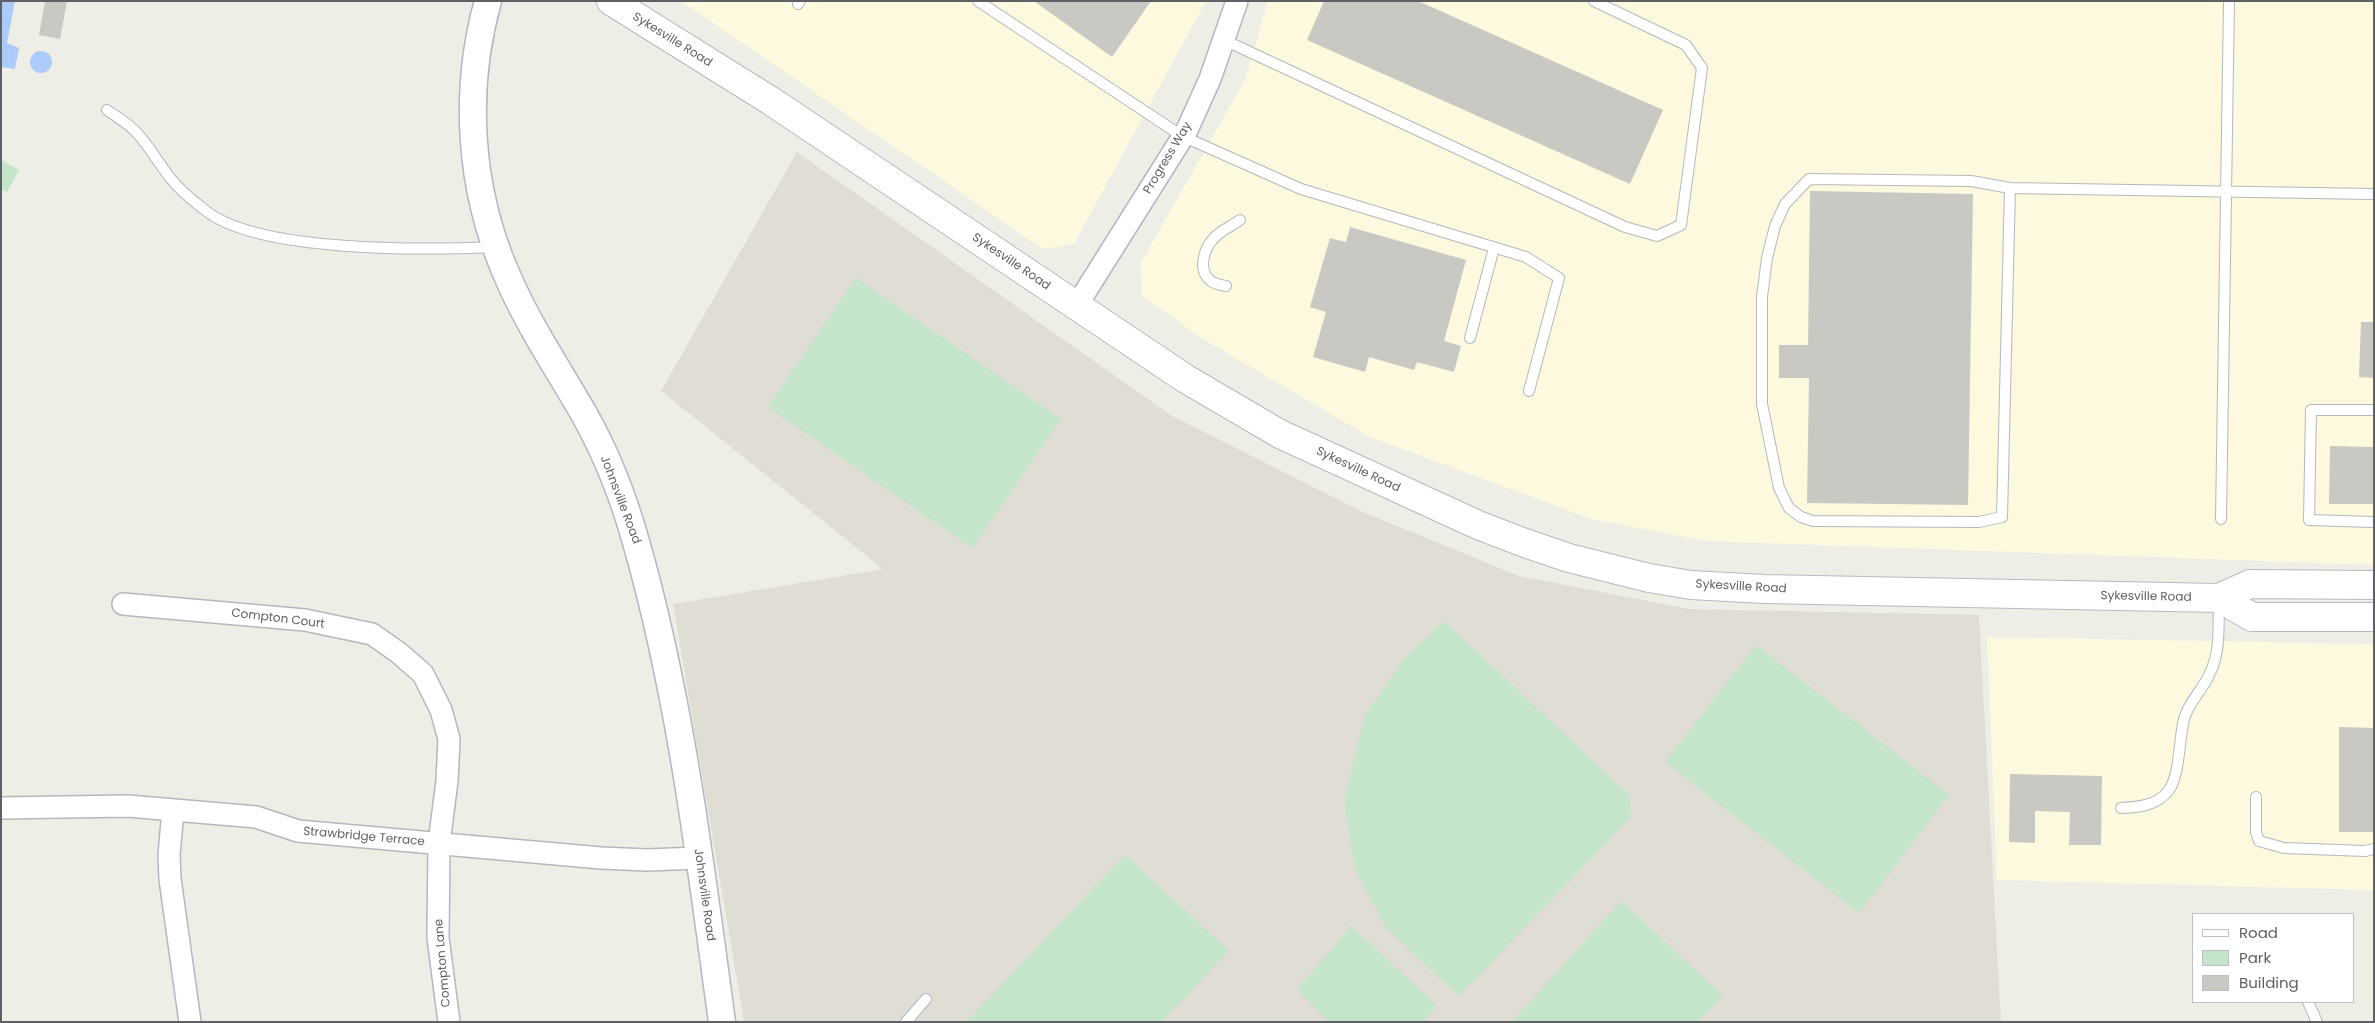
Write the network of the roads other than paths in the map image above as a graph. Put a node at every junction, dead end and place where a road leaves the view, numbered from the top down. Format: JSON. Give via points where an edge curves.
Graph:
{"nodes":[{"id":1,"x":488,"y":1,"type":"edge"},
{"id":2,"x":611,"y":1,"type":"edge"},
{"id":3,"x":978,"y":1,"type":"edge"},
{"id":4,"x":1237,"y":1,"type":"edge"},
{"id":5,"x":1594,"y":1,"type":"edge"},
{"id":6,"x":2229,"y":1,"type":"edge"},
{"id":7,"x":1224,"y":40,"type":"junction"},
{"id":8,"x":107,"y":110,"type":"dead end"},
{"id":9,"x":1182,"y":136,"type":"junction"},
{"id":10,"x":2010,"y":188,"type":"junction"},
{"id":11,"x":2225,"y":191,"type":"junction"},
{"id":12,"x":2374,"y":194,"type":"edge"},
{"id":13,"x":1240,"y":220,"type":"dead end"},
{"id":14,"x":495,"y":247,"type":"junction"},
{"id":15,"x":1494,"y":248,"type":"junction"},
{"id":16,"x":1226,"y":286,"type":"dead end"},
{"id":17,"x":1077,"y":305,"type":"junction"},
{"id":18,"x":1470,"y":338,"type":"dead end"},
{"id":19,"x":1529,"y":391,"type":"dead end"},
{"id":20,"x":2374,"y":410,"type":"edge"},
{"id":21,"x":2221,"y":519,"type":"dead end"},
{"id":22,"x":2374,"y":522,"type":"edge"},
{"id":23,"x":2374,"y":585,"type":"edge"},
{"id":24,"x":2219,"y":598,"type":"junction"},
{"id":25,"x":123,"y":604,"type":"dead end"},
{"id":26,"x":2374,"y":617,"type":"edge"},
{"id":27,"x":2256,"y":797,"type":"dead end"},
{"id":28,"x":1,"y":808,"type":"edge"},
{"id":29,"x":2121,"y":808,"type":"dead end"},
{"id":30,"x":173,"y":810,"type":"junction"},
{"id":31,"x":439,"y":843,"type":"junction"},
{"id":32,"x":2374,"y":849,"type":"edge"},
{"id":33,"x":699,"y":858,"type":"junction"},
{"id":34,"x":926,"y":999,"type":"dead end"},
{"id":35,"x":2308,"y":1003,"type":"edge"},
{"id":36,"x":190,"y":1022,"type":"edge"},
{"id":37,"x":449,"y":1022,"type":"edge"},
{"id":38,"x":722,"y":1022,"type":"edge"},
{"id":39,"x":906,"y":1022,"type":"edge"},
{"id":40,"x":2317,"y":1022,"type":"edge"}],
"edges":[{"from":1,"to":14,"type":"street","name":"Johnsville Road","via":[[478,36],[472,126],[478,171]]},
{"from":2,"to":17,"type":"main road","name":"Sykesville Road","via":[[770,101]]},
{"from":3,"to":9,"type":"lane"},
{"from":4,"to":7,"type":"street","name":"Progress Way"},
{"from":5,"to":7,"type":"lane","via":[[1686,45],[1702,68],[1681,226],[1657,236],[1625,227]]},
{"from":6,"to":11,"type":"lane"},
{"from":7,"to":9,"type":"street","name":"Progress Way","via":[[1210,79]]},
{"from":8,"to":14,"type":"lane","via":[[136,132],[172,181],[226,224],[285,238],[366,247]]},
{"from":9,"to":15,"type":"lane","via":[[1301,189]]},
{"from":9,"to":17,"type":"street","name":"Progress Way"},
{"from":10,"to":10,"type":"lane","via":[[2002,517],[1979,522],[1813,521],[1801,517],[1789,508],[1779,488],[1762,404],[1762,297],[1775,226],[1785,204],[1809,179],[1971,181]]},
{"from":10,"to":11,"type":"lane"},
{"from":11,"to":12,"type":"lane"},
{"from":11,"to":21,"type":"lane"},
{"from":13,"to":16,"type":"lane","via":[[1214,237],[1205,254],[1205,275],[1211,281]]},
{"from":14,"to":33,"type":"street","name":"Johnsville Road","via":[[527,317],[585,416],[636,539],[664,652]]},
{"from":15,"to":18,"type":"lane"},
{"from":15,"to":19,"type":"lane","via":[[1526,257],[1559,278]]},
{"from":17,"to":24,"type":"main road","name":"Sykesville Road","via":[[1186,378],[1280,434],[1478,525],[1606,568],[1691,584],[1764,589]]},
{"from":20,"to":22,"type":"lane","via":[[2312,410],[2309,520]]},
{"from":23,"to":24,"type":"main road","name":"Sykesville Road","via":[[2250,584]]},
{"from":24,"to":26,"type":"main road","name":"Sykesville Road","via":[[2252,617]]},
{"from":24,"to":29,"type":"lane","via":[[2218,651],[2210,673],[2184,717],[2170,789],[2152,803]]},
{"from":25,"to":31,"type":"street","name":"Compton Court","via":[[305,620],[372,634],[399,653],[423,674],[441,710],[449,739]]},
{"from":27,"to":32,"type":"lane","via":[[2256,832],[2260,841],[2284,848]]},
{"from":28,"to":30,"type":"street","name":"Strawbridge Terrace","via":[[128,806]]},
{"from":30,"to":31,"type":"street","name":"Strawbridge Terrace","via":[[256,817],[298,831]]},
{"from":30,"to":36,"type":"street","via":[[170,879]]},
{"from":31,"to":33,"type":"street","name":"Strawbridge Terrace","via":[[600,858]]},
{"from":31,"to":37,"type":"street","name":"Compton Lane","via":[[438,938]]},
{"from":33,"to":38,"type":"street","name":"Johnsville Road"},
{"from":34,"to":39,"type":"lane"},
{"from":35,"to":40,"type":"lane"}]}
